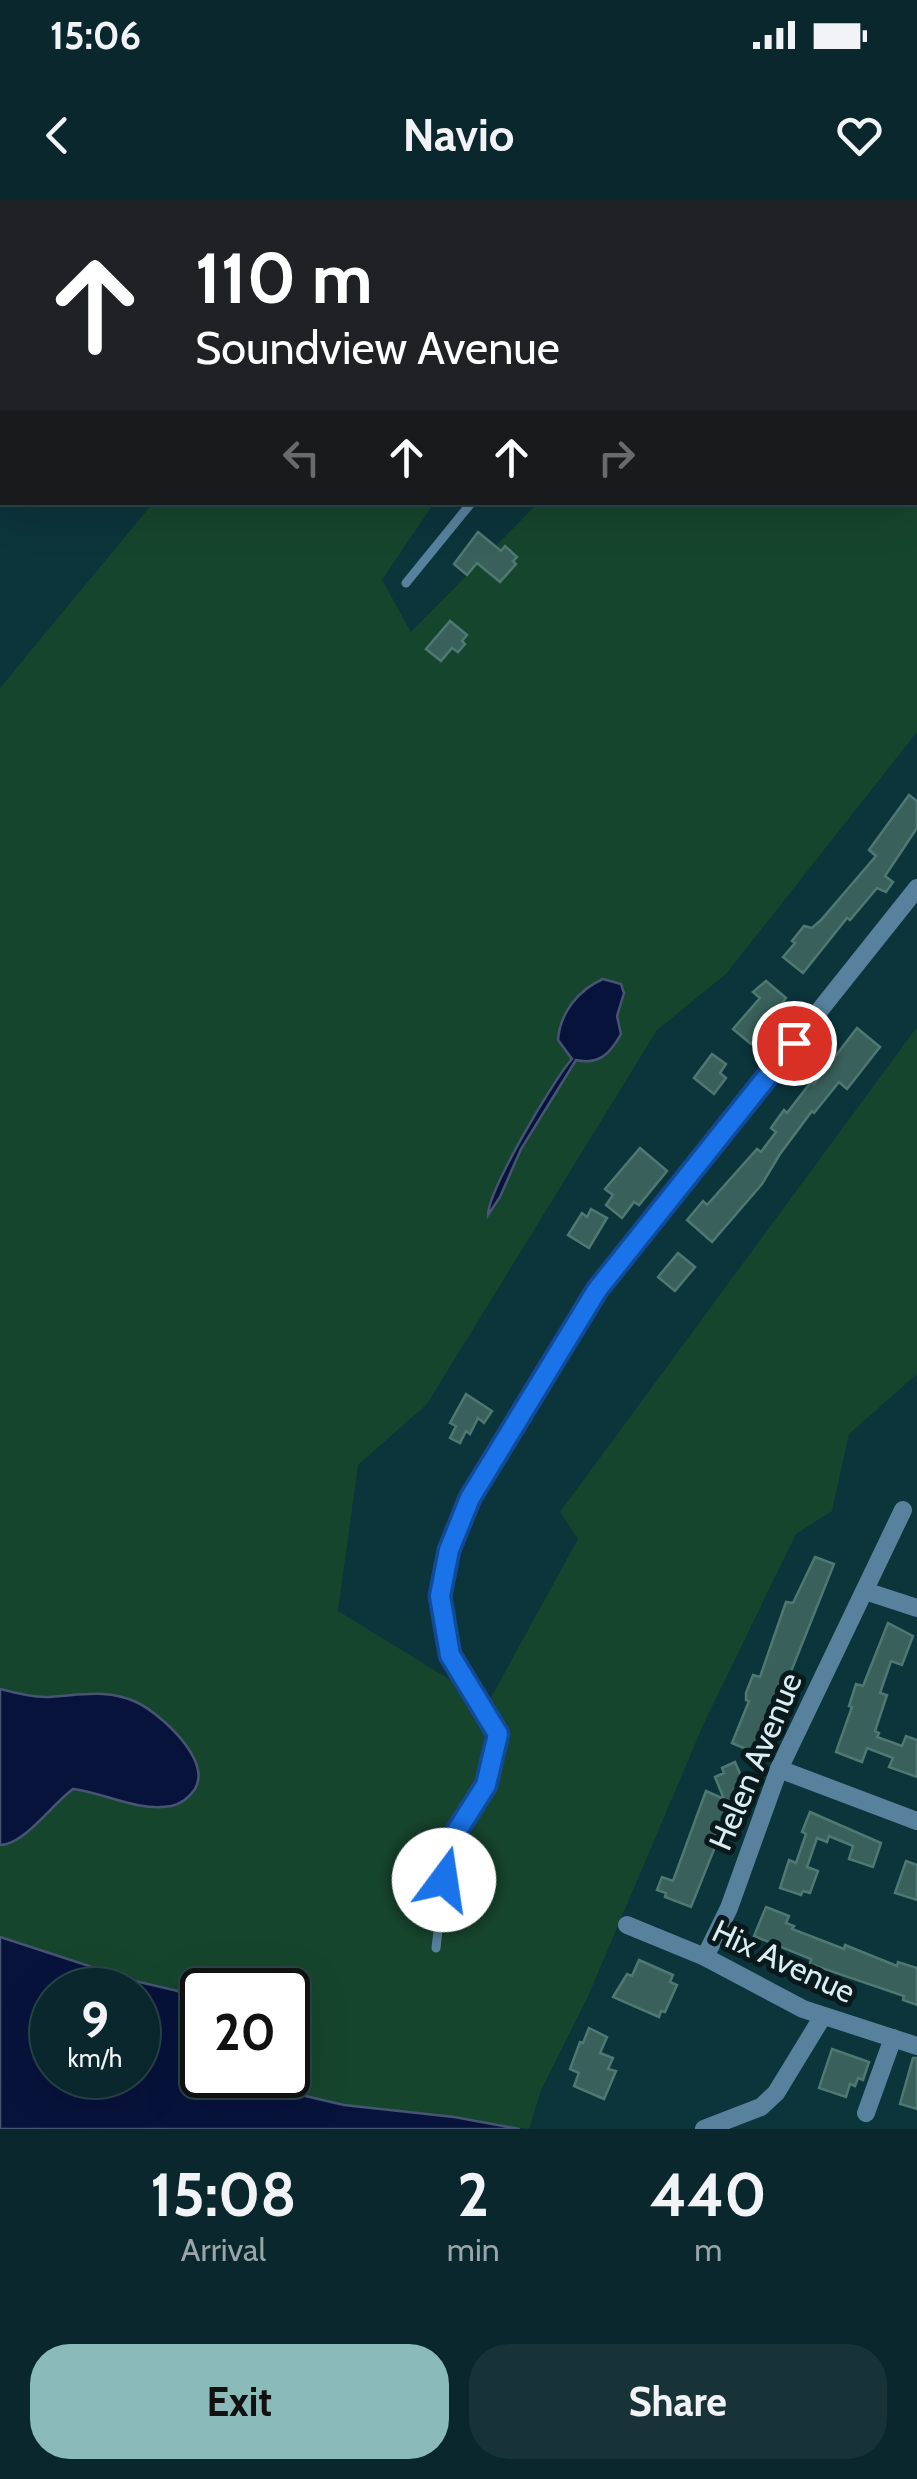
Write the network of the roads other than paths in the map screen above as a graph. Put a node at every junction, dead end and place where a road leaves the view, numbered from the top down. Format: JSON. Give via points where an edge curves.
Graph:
{"nodes":[{"id":1,"x":470,"y":505,"type":"edge"},
{"id":2,"x":406,"y":583,"type":"dead end"},
{"id":3,"x":917,"y":888,"type":"edge"},
{"id":4,"x":903,"y":1510,"type":"dead end"},
{"id":5,"x":864,"y":1590,"type":"junction"},
{"id":6,"x":915,"y":1603,"type":"edge"},
{"id":7,"x":450,"y":1655,"type":"joint"},
{"id":8,"x":779,"y":1770,"type":"junction"},
{"id":9,"x":917,"y":1821,"type":"edge"},
{"id":10,"x":628,"y":1925,"type":"dead end"},
{"id":11,"x":436,"y":1948,"type":"dead end"},
{"id":12,"x":706,"y":1957,"type":"junction"},
{"id":13,"x":824,"y":2016,"type":"junction"},
{"id":14,"x":893,"y":2038,"type":"junction"},
{"id":15,"x":917,"y":2046,"type":"edge"},
{"id":16,"x":866,"y":2113,"type":"dead end"},
{"id":17,"x":704,"y":2129,"type":"edge"}],
"edges":[{"from":1,"to":2,"type":"lane"},
{"from":3,"to":7,"type":"street","via":[[597,1290],[548,1366],[470,1498],[449,1550],[440,1596]]},
{"from":4,"to":5,"type":"street","name":"Helen Avenue"},
{"from":5,"to":6,"type":"street"},
{"from":5,"to":8,"type":"street","name":"Helen Avenue"},
{"from":7,"to":11,"type":"lane","via":[[498,1734],[486,1785],[448,1845]]},
{"from":8,"to":9,"type":"street"},
{"from":8,"to":12,"type":"street","name":"Helen Avenue"},
{"from":10,"to":12,"type":"street","name":"Hix Avenue"},
{"from":12,"to":13,"type":"street","name":"Hix Avenue"},
{"from":13,"to":14,"type":"street","name":"Hix Avenue"},
{"from":13,"to":17,"type":"street","via":[[776,2092],[761,2106]]},
{"from":14,"to":15,"type":"street","name":"Hix Avenue"},
{"from":14,"to":16,"type":"street"}]}
